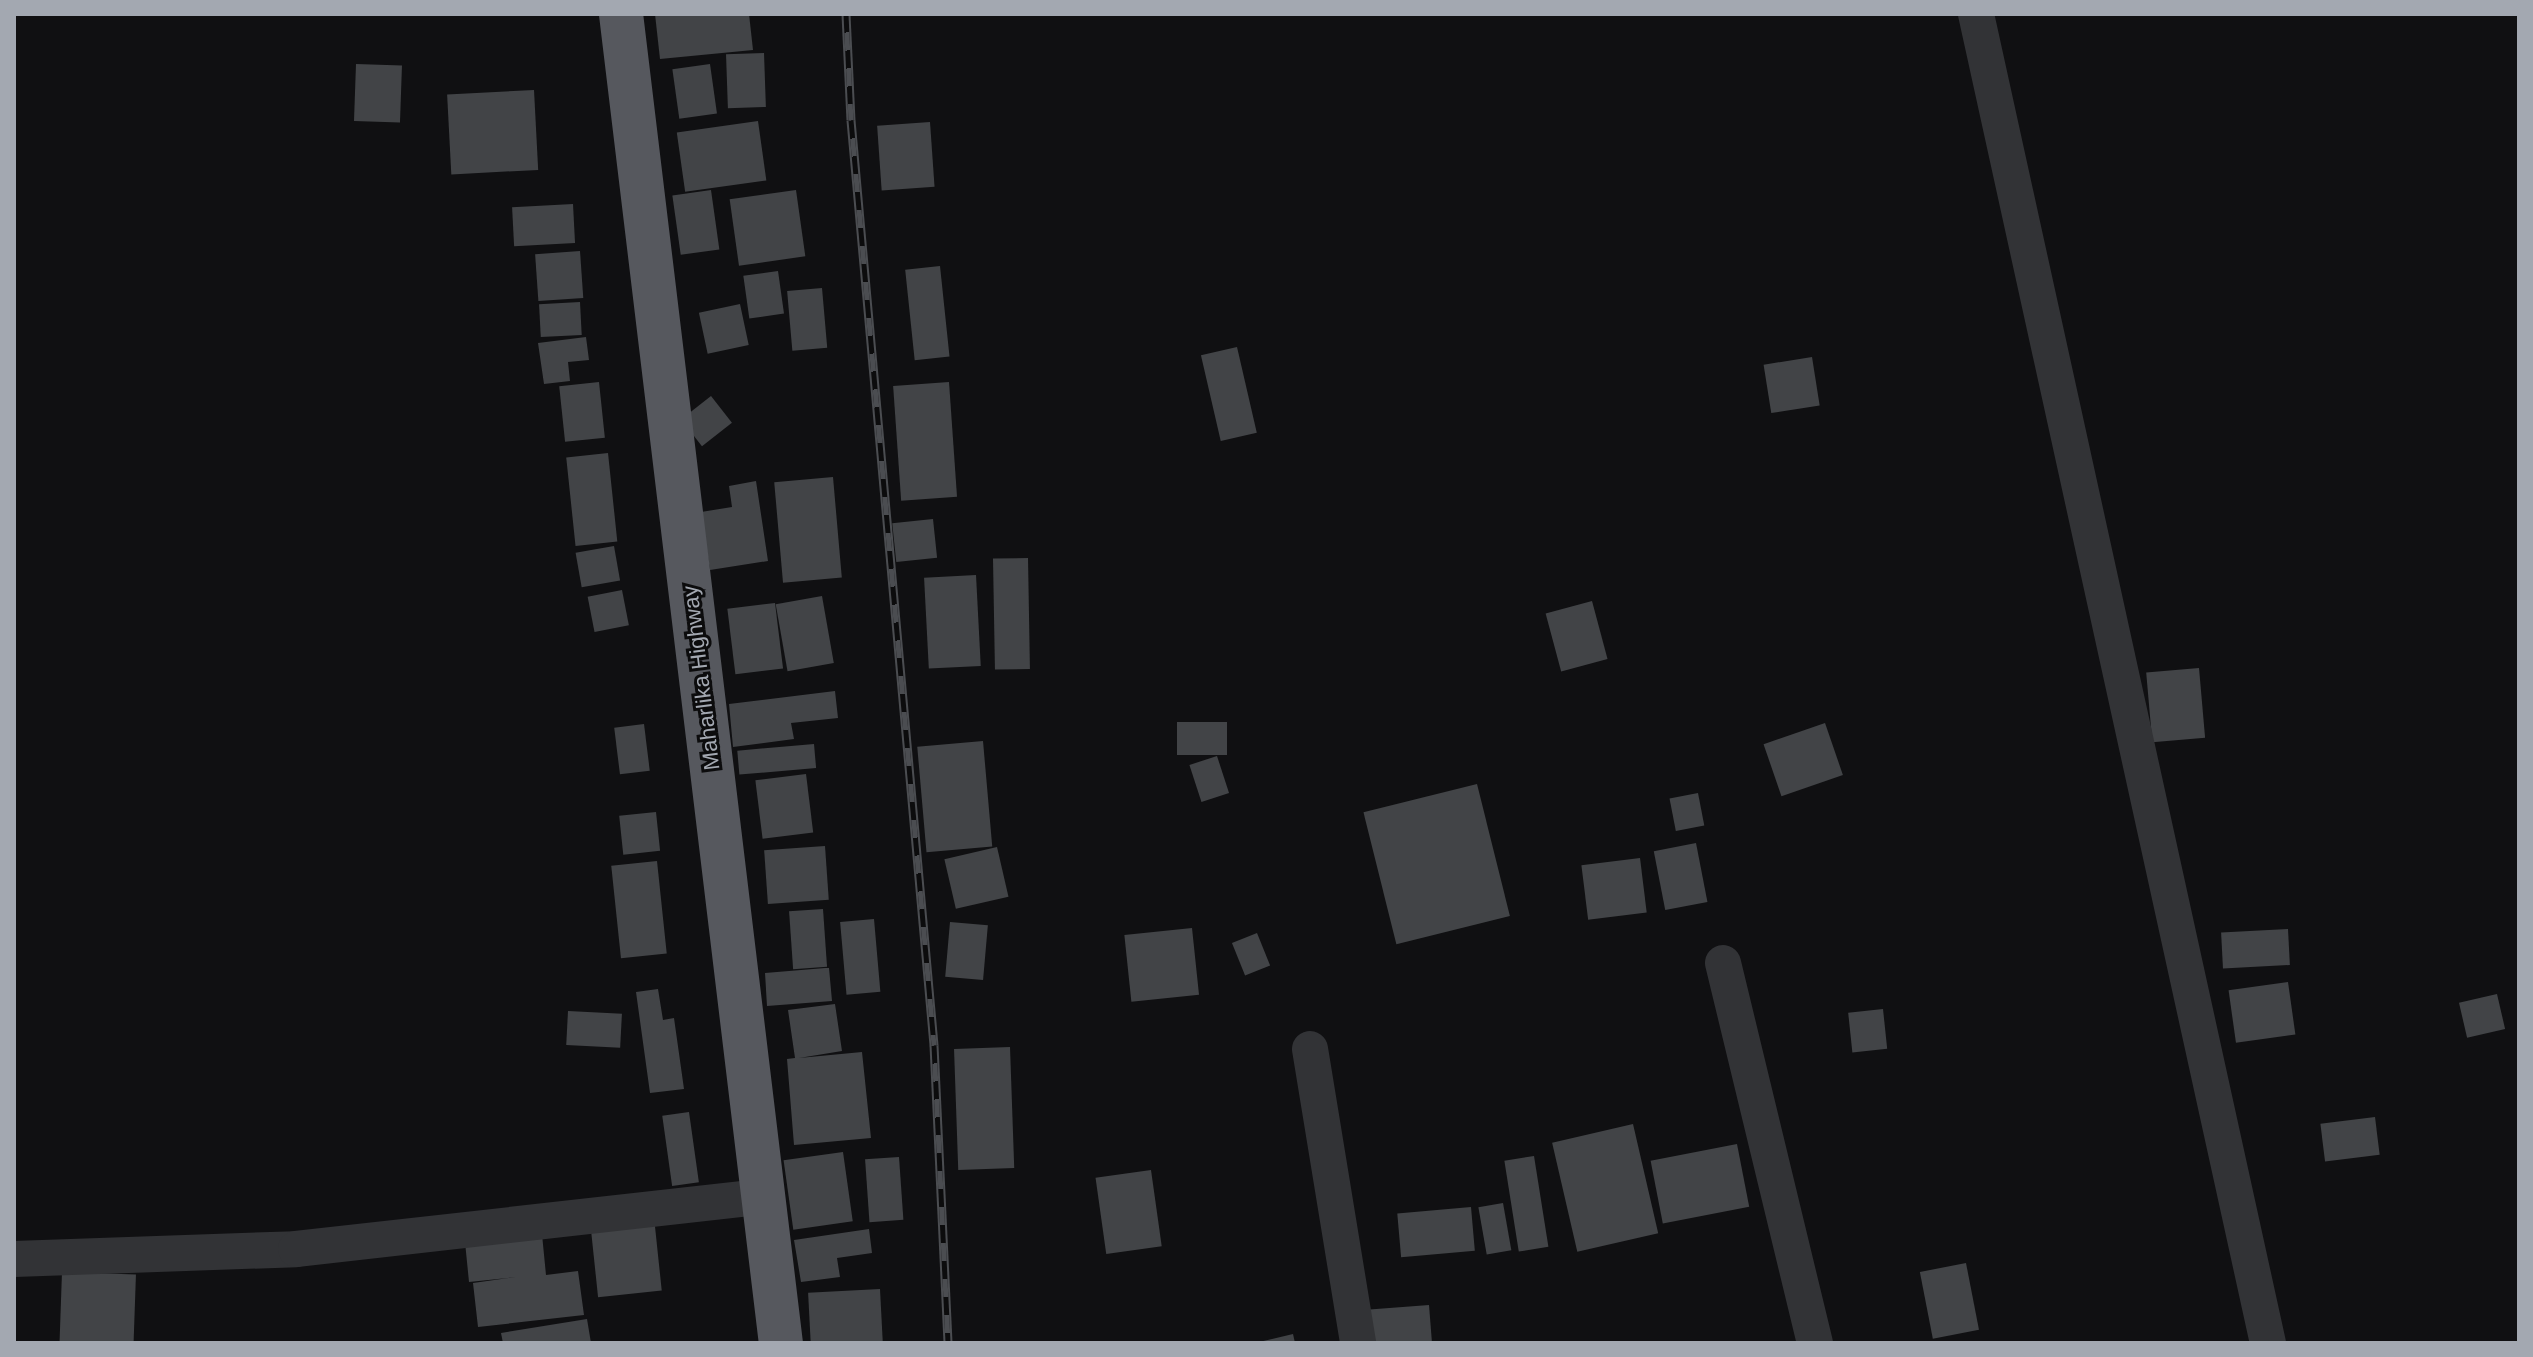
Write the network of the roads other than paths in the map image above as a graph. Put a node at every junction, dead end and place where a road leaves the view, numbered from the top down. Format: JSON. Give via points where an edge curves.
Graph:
{"nodes":[{"id":1,"x":621,"y":14,"type":"edge"},
{"id":2,"x":1976,"y":14,"type":"edge"},
{"id":3,"x":1723,"y":963,"type":"dead end"},
{"id":4,"x":1310,"y":1049,"type":"dead end"},
{"id":5,"x":763,"y":1197,"type":"junction"},
{"id":6,"x":14,"y":1259,"type":"edge"},
{"id":7,"x":781,"y":1343,"type":"edge"},
{"id":8,"x":1358,"y":1343,"type":"edge"},
{"id":9,"x":1815,"y":1343,"type":"edge"},
{"id":10,"x":2268,"y":1343,"type":"edge"}],
"edges":[{"from":1,"to":5,"type":"highway","name":"Maharlika Highway"},
{"from":2,"to":10,"type":"street"},
{"from":3,"to":9,"type":"street"},
{"from":4,"to":8,"type":"street"},
{"from":5,"to":6,"type":"street","via":[[296,1249]]},
{"from":5,"to":7,"type":"highway","name":"Maharlika Highway"}]}
